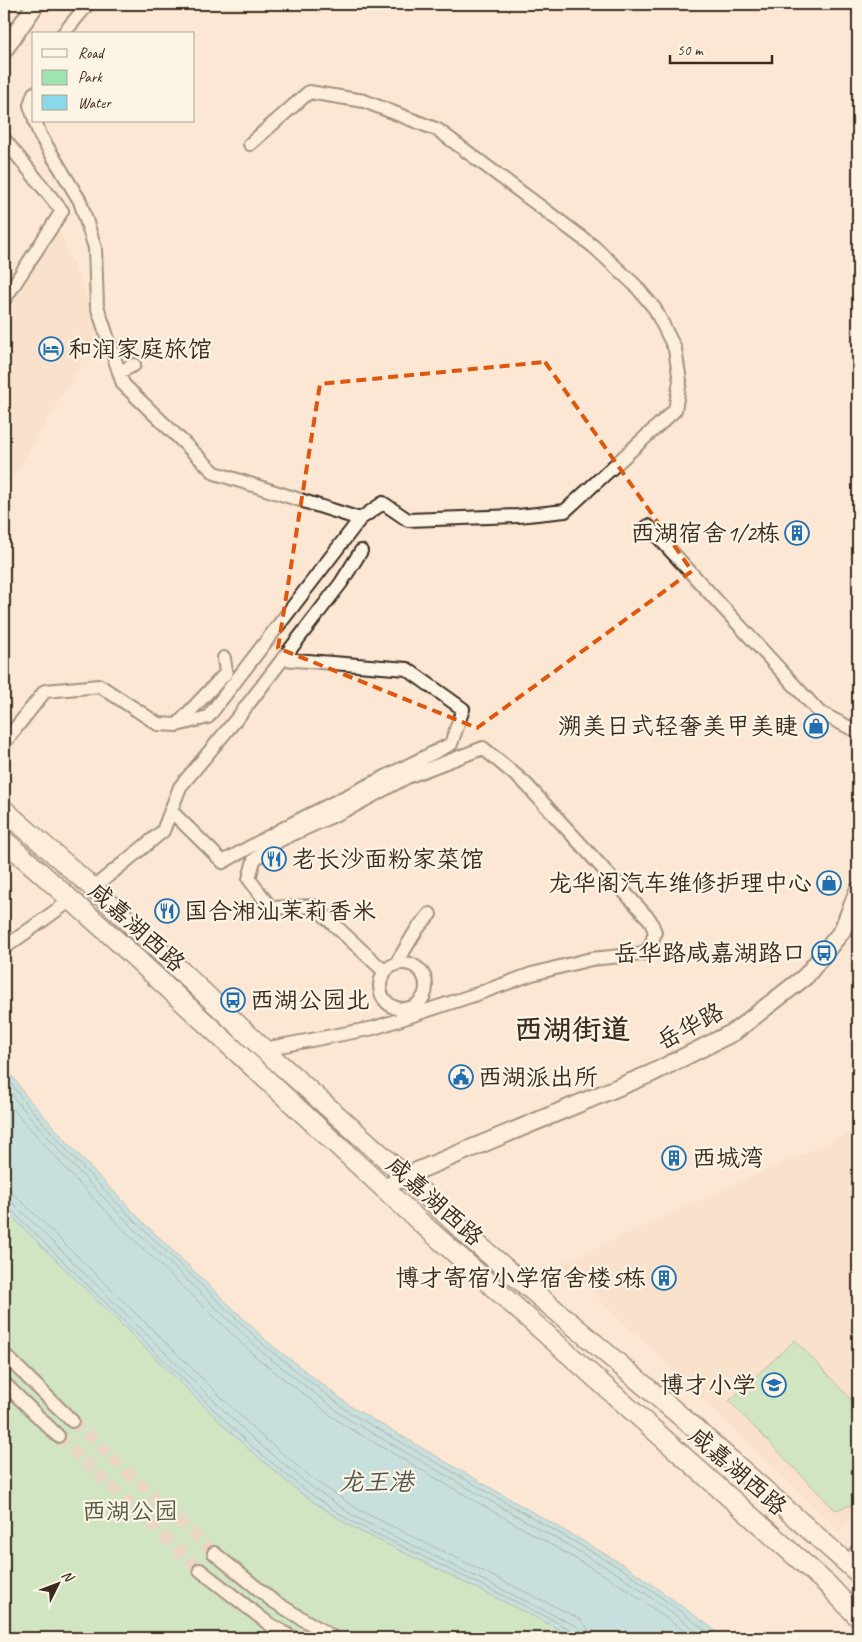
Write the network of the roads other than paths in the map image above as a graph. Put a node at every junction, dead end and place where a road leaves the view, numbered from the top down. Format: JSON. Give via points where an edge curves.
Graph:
{"nodes":[{"id":1,"x":36,"y":4,"type":"edge"},
{"id":2,"x":88,"y":4,"type":"edge"},
{"id":3,"x":65,"y":32,"type":"edge"},
{"id":4,"x":4,"y":50,"type":"edge"},
{"id":5,"x":32,"y":99,"type":"edge"},
{"id":6,"x":32,"y":111,"type":"edge"},
{"id":7,"x":35,"y":122,"type":"edge"},
{"id":8,"x":4,"y":139,"type":"edge"},
{"id":9,"x":250,"y":144,"type":"dead end"},
{"id":10,"x":4,"y":300,"type":"edge"},
{"id":11,"x":134,"y":365,"type":"dead end"},
{"id":12,"x":119,"y":372,"type":"junction"},
{"id":13,"x":360,"y":519,"type":"junction"},
{"id":14,"x":648,"y":526,"type":"dead end"},
{"id":15,"x":362,"y":551,"type":"dead end"},
{"id":16,"x":224,"y":658,"type":"dead end"},
{"id":17,"x":283,"y":659,"type":"junction"},
{"id":18,"x":177,"y":725,"type":"junction"},
{"id":19,"x":858,"y":732,"type":"edge"},
{"id":20,"x":4,"y":743,"type":"edge"},
{"id":21,"x":4,"y":810,"type":"edge"},
{"id":22,"x":171,"y":811,"type":"junction"},
{"id":23,"x":4,"y":840,"type":"edge"},
{"id":24,"x":93,"y":888,"type":"junction"},
{"id":25,"x":858,"y":891,"type":"edge"},
{"id":26,"x":70,"y":900,"type":"junction"},
{"id":27,"x":430,"y":914,"type":"dead end"},
{"id":28,"x":4,"y":948,"type":"edge"},
{"id":29,"x":396,"y":964,"type":"junction"},
{"id":30,"x":386,"y":972,"type":"junction"},
{"id":31,"x":264,"y":1049,"type":"junction"},
{"id":32,"x":405,"y":1176,"type":"junction"},
{"id":33,"x":384,"y":1189,"type":"junction"},
{"id":34,"x":4,"y":1354,"type":"edge"},
{"id":35,"x":4,"y":1384,"type":"edge"},
{"id":36,"x":72,"y":1422,"type":"tunnel mouth"},
{"id":37,"x":58,"y":1436,"type":"tunnel mouth"},
{"id":38,"x":214,"y":1553,"type":"tunnel mouth"},
{"id":39,"x":855,"y":1562,"type":"edge"},
{"id":40,"x":200,"y":1570,"type":"tunnel mouth"},
{"id":41,"x":858,"y":1617,"type":"edge"},
{"id":42,"x":294,"y":1638,"type":"edge"},
{"id":43,"x":334,"y":1638,"type":"edge"}],
"edges":[{"from":1,"to":4,"type":"street"},
{"from":2,"to":3,"type":"street"},
{"from":5,"to":6,"type":"street"},
{"from":7,"to":12,"type":"street","via":[[80,200],[95,248],[97,306]]},
{"from":8,"to":10,"type":"street","via":[[62,211]]},
{"from":9,"to":13,"type":"street","via":[[309,92],[364,101],[438,130],[592,246],[635,285],[654,308],[674,349],[680,381],[675,410],[565,510],[518,516],[408,520],[383,503]]},
{"from":11,"to":12,"type":"street"},
{"from":12,"to":13,"type":"street","via":[[123,384],[214,473]]},
{"from":13,"to":18,"type":"street","via":[[208,717]]},
{"from":14,"to":19,"type":"street","via":[[819,712]]},
{"from":15,"to":17,"type":"street"},
{"from":16,"to":18,"type":"street","via":[[226,673]]},
{"from":17,"to":22,"type":"street","via":[[180,787]]},
{"from":17,"to":22,"type":"street","via":[[407,669],[462,709],[451,744],[223,862]]},
{"from":18,"to":20,"type":"street","via":[[158,724],[100,686],[45,691]]},
{"from":21,"to":24,"type":"main road","name":"咸嘉湖西路"},
{"from":22,"to":24,"type":"street","via":[[163,831]]},
{"from":23,"to":26,"type":"main road","name":"咸嘉湖西路"},
{"from":24,"to":31,"type":"main road","name":"咸嘉湖西路"},
{"from":25,"to":32,"type":"street","name":"岳华路","via":[[842,931],[806,976],[734,1032],[650,1074]]},
{"from":26,"to":28,"type":"street"},
{"from":26,"to":33,"type":"main road","name":"咸嘉湖西路"},
{"from":27,"to":29,"type":"street"},
{"from":29,"to":30,"type":"street"},
{"from":29,"to":30,"type":"street","via":[[412,965],[423,976],[425,991],[417,1004],[403,1009],[388,1004],[380,990],[380,982]]},
{"from":30,"to":31,"type":"street","via":[[314,906],[271,908],[249,879],[254,860],[280,840],[408,777],[482,748],[525,783],[650,920],[655,932],[650,948],[641,954],[591,959],[532,974],[374,1028]]},
{"from":31,"to":32,"type":"main road","name":"咸嘉湖西路"},
{"from":32,"to":33,"type":"street","name":"岳华路"},
{"from":32,"to":39,"type":"main road","name":"咸嘉湖西路","via":[[477,1244]]},
{"from":33,"to":41,"type":"main road","name":"咸嘉湖西路","via":[[776,1538]]},
{"from":34,"to":36,"type":"street"},
{"from":35,"to":37,"type":"street"},
{"from":38,"to":43,"type":"street","via":[[273,1601]]},
{"from":40,"to":42,"type":"street","via":[[269,1624]]}]}
